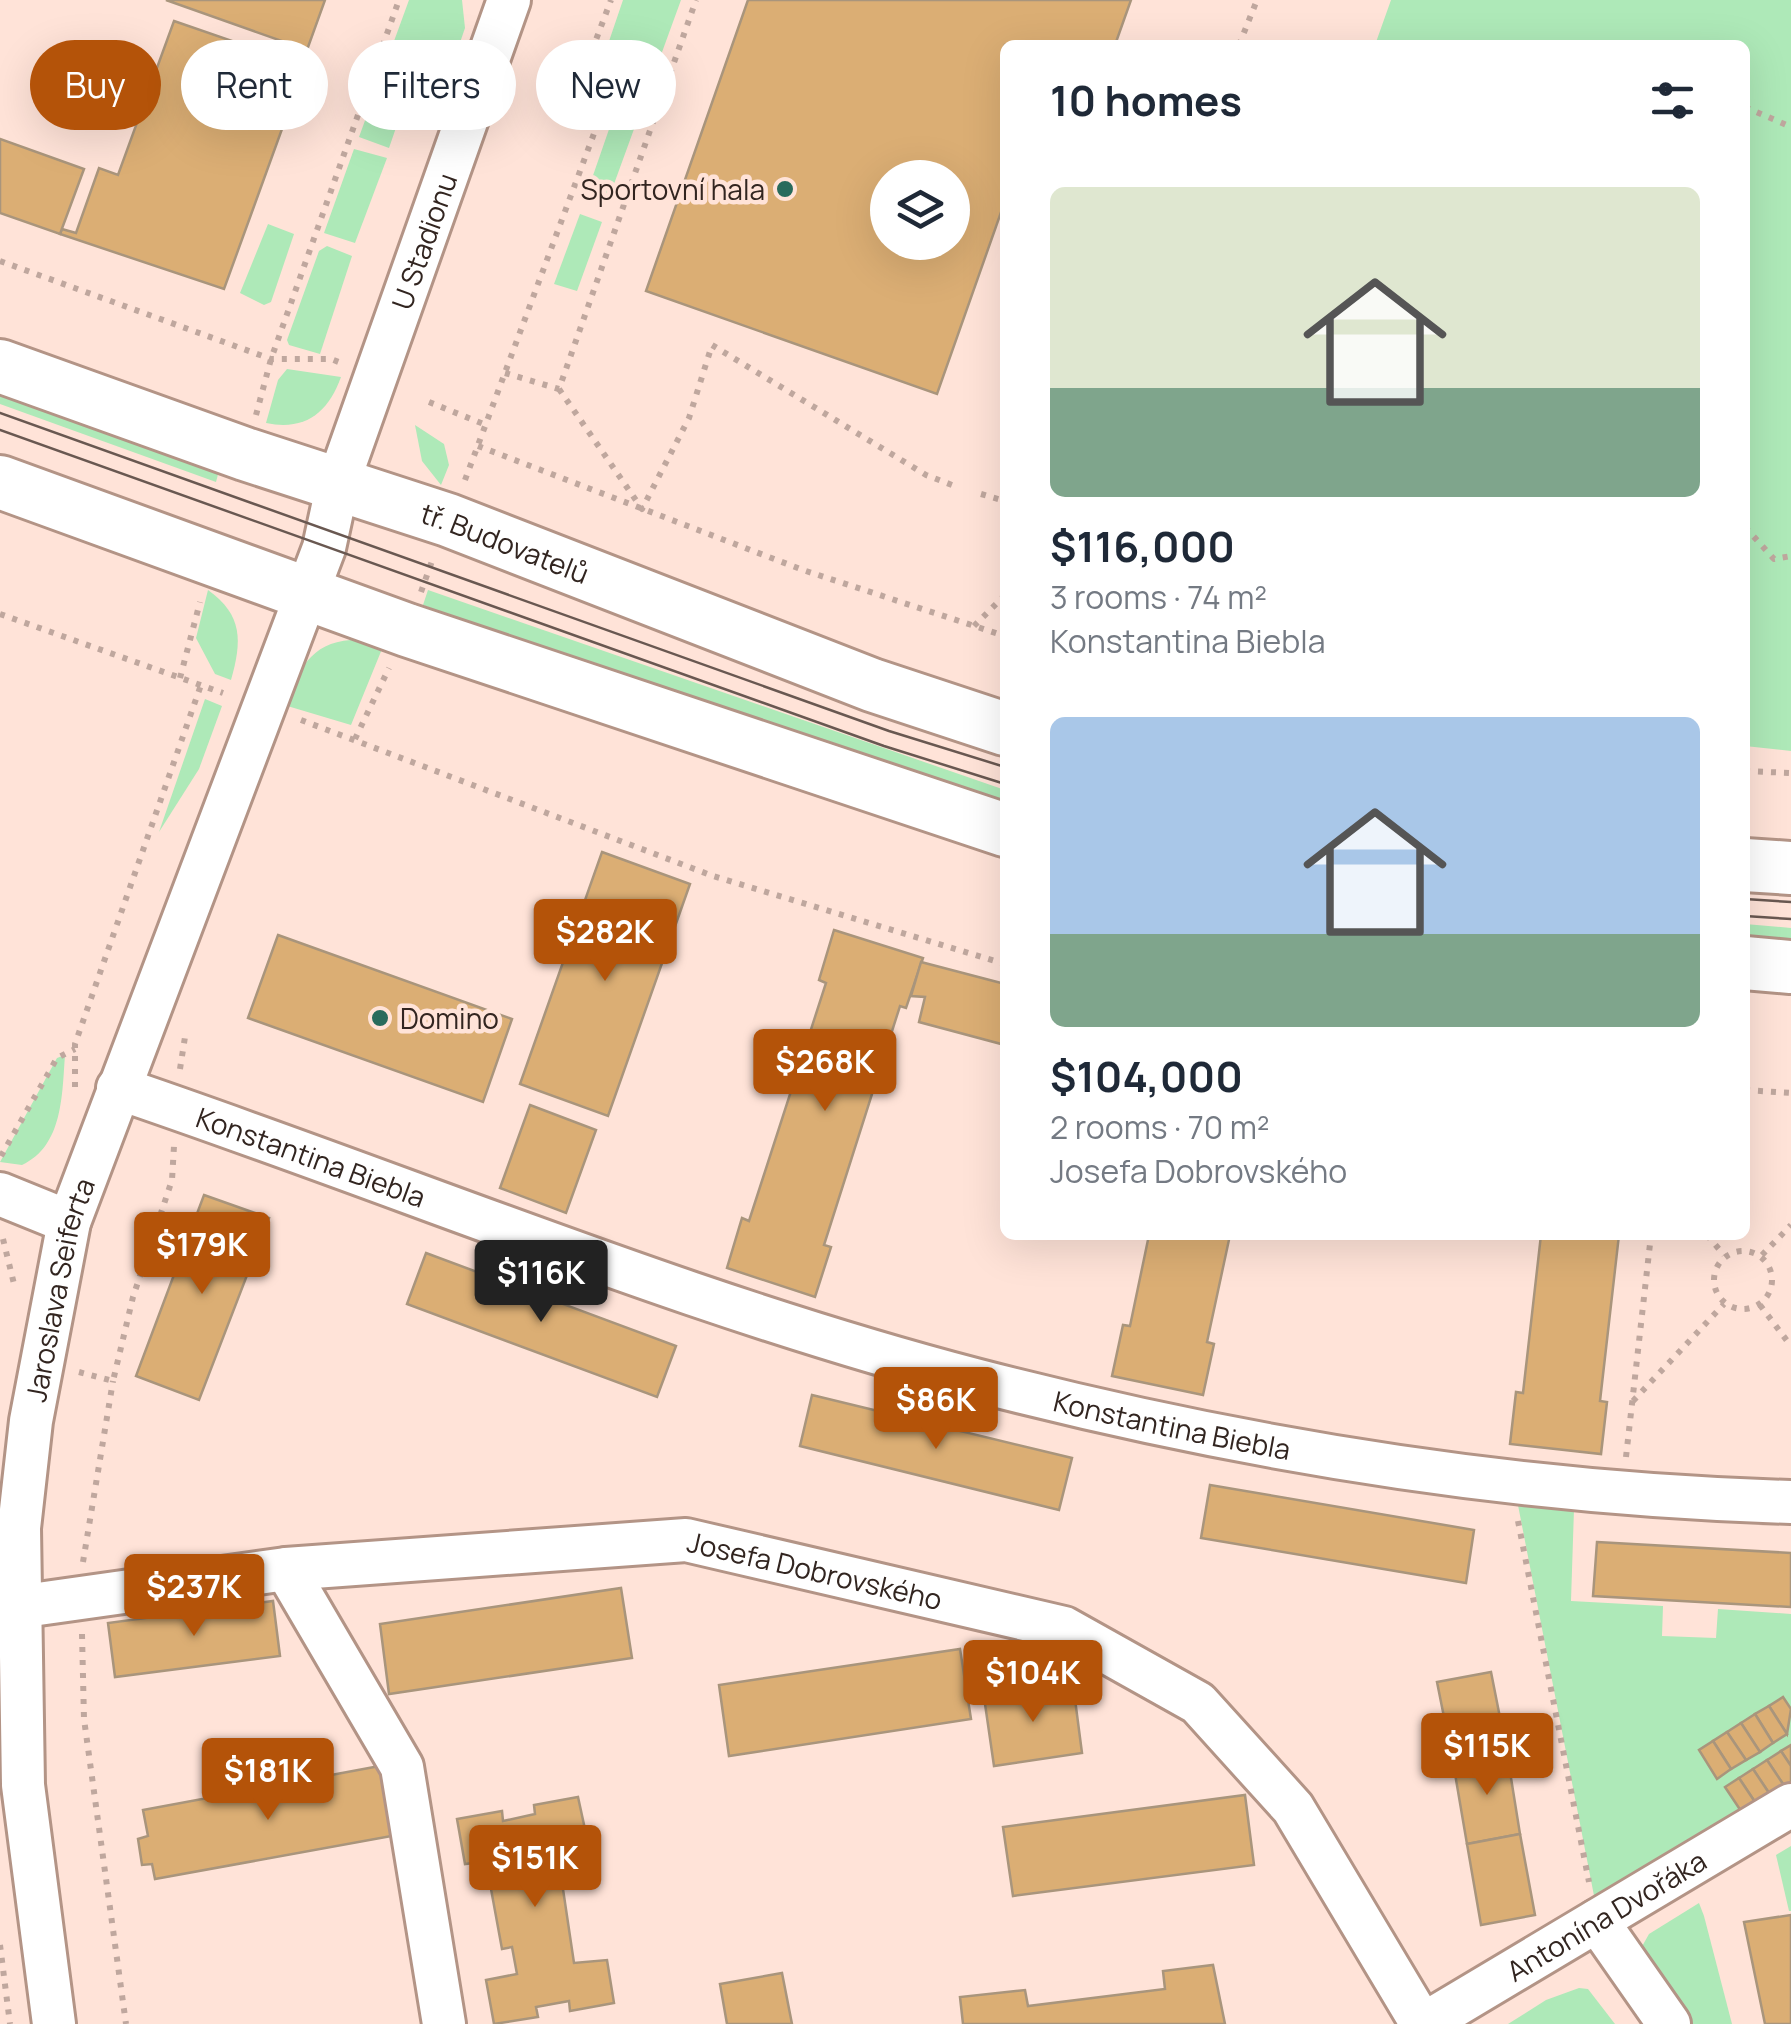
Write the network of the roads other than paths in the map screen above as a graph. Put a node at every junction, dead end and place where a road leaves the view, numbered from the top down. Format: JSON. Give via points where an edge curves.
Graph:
{"nodes":[{"id":1,"x":509,"y":0,"type":"edge"},
{"id":2,"x":0,"y":366,"type":"edge"},
{"id":3,"x":0,"y":482,"type":"edge"},
{"id":4,"x":338,"y":482,"type":"junction"},
{"id":5,"x":308,"y":592,"type":"junction"},
{"id":6,"x":1000,"y":727,"type":"edge"},
{"id":7,"x":1000,"y":828,"type":"edge"},
{"id":8,"x":1750,"y":865,"type":"edge"},
{"id":9,"x":1791,"y":868,"type":"edge"},
{"id":10,"x":1750,"y":963,"type":"edge"},
{"id":11,"x":1791,"y":967,"type":"edge"},
{"id":12,"x":118,"y":1088,"type":"junction"},
{"id":13,"x":0,"y":1194,"type":"edge"},
{"id":14,"x":69,"y":1222,"type":"junction"},
{"id":15,"x":1791,"y":1502,"type":"edge"},
{"id":16,"x":286,"y":1570,"type":"junction"},
{"id":17,"x":17,"y":1607,"type":"junction"},
{"id":18,"x":1791,"y":1806,"type":"edge"},
{"id":19,"x":1597,"y":1921,"type":"junction"},
{"id":20,"x":54,"y":2024,"type":"edge"},
{"id":21,"x":444,"y":2024,"type":"edge"},
{"id":22,"x":1423,"y":2024,"type":"edge"},
{"id":23,"x":1669,"y":2024,"type":"edge"}],
"edges":[{"from":1,"to":4,"type":"street","name":"U Stadionu"},
{"from":2,"to":4,"type":"street","name":"tř. Budovatelů"},
{"from":3,"to":5,"type":"street"},
{"from":4,"to":5,"type":"street","name":"U Stadionu"},
{"from":4,"to":6,"type":"street","name":"tř. Budovatelů"},
{"from":5,"to":7,"type":"street"},
{"from":5,"to":12,"type":"street","name":"Jaroslava Seiferta"},
{"from":8,"to":9,"type":"street"},
{"from":10,"to":11,"type":"street"},
{"from":12,"to":14,"type":"street","name":"Jaroslava Seiferta"},
{"from":12,"to":15,"type":"street","name":"Konstantina Biebla","via":[[756,1313],[973,1380],[1210,1434],[1510,1480]]},
{"from":13,"to":14,"type":"street"},
{"from":14,"to":17,"type":"street","name":"Jaroslava Seiferta","via":[[18,1528]]},
{"from":16,"to":17,"type":"street","name":"Josefa Dobrovského"},
{"from":16,"to":21,"type":"street","via":[[402,1766]]},
{"from":16,"to":22,"type":"street","name":"Josefa Dobrovského","via":[[686,1540],[1064,1628],[1198,1702],[1293,1808]]},
{"from":17,"to":20,"type":"street","name":"Jaroslava Seiferta","via":[[23,1785]]},
{"from":18,"to":19,"type":"street","name":"Antonína Dvořáka"},
{"from":19,"to":22,"type":"street","name":"Antonína Dvořáka"},
{"from":19,"to":23,"type":"street"}]}
